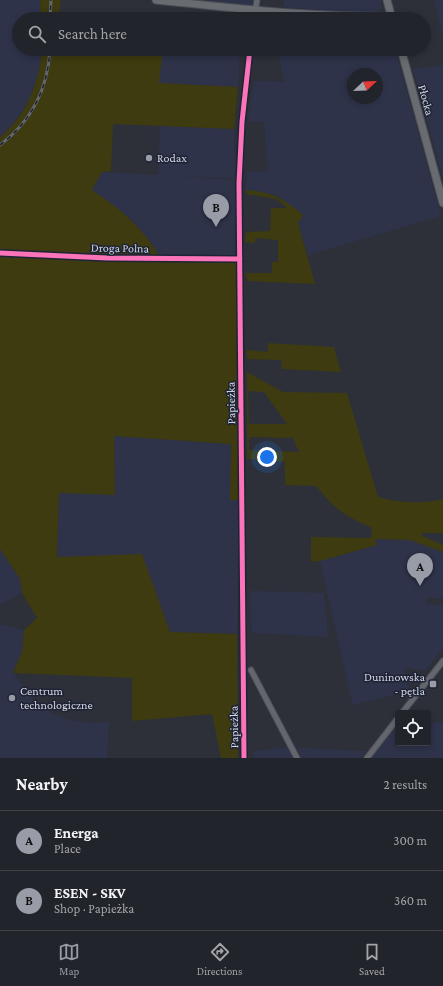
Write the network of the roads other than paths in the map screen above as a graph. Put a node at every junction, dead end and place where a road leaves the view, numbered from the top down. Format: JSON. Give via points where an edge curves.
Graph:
{"nodes":[{"id":1,"x":156,"y":0,"type":"edge"},
{"id":2,"x":257,"y":0,"type":"edge"},
{"id":3,"x":387,"y":0,"type":"edge"},
{"id":4,"x":255,"y":11,"type":"junction"},
{"id":5,"x":272,"y":12,"type":"edge"},
{"id":6,"x":390,"y":12,"type":"edge"},
{"id":7,"x":249,"y":56,"type":"edge"},
{"id":8,"x":403,"y":56,"type":"edge"},
{"id":9,"x":443,"y":203,"type":"edge"},
{"id":10,"x":0,"y":253,"type":"edge"},
{"id":11,"x":240,"y":260,"type":"junction"},
{"id":12,"x":443,"y":661,"type":"edge"},
{"id":13,"x":251,"y":670,"type":"dead end"},
{"id":14,"x":404,"y":710,"type":"edge"},
{"id":15,"x":395,"y":722,"type":"edge"},
{"id":16,"x":244,"y":758,"type":"edge"},
{"id":17,"x":297,"y":758,"type":"edge"},
{"id":18,"x":367,"y":758,"type":"edge"}],
"edges":[{"from":1,"to":4,"type":"street"},
{"from":2,"to":4,"type":"street"},
{"from":3,"to":6,"type":"street"},
{"from":4,"to":5,"type":"street"},
{"from":7,"to":11,"type":"street","name":"Papieżka","via":[[240,159]]},
{"from":8,"to":9,"type":"street","name":"Płocka"},
{"from":10,"to":11,"type":"street","name":"Droga Polna"},
{"from":11,"to":16,"type":"street","name":"Papieżka"},
{"from":12,"to":14,"type":"street"},
{"from":13,"to":17,"type":"street"},
{"from":15,"to":18,"type":"street"}]}
